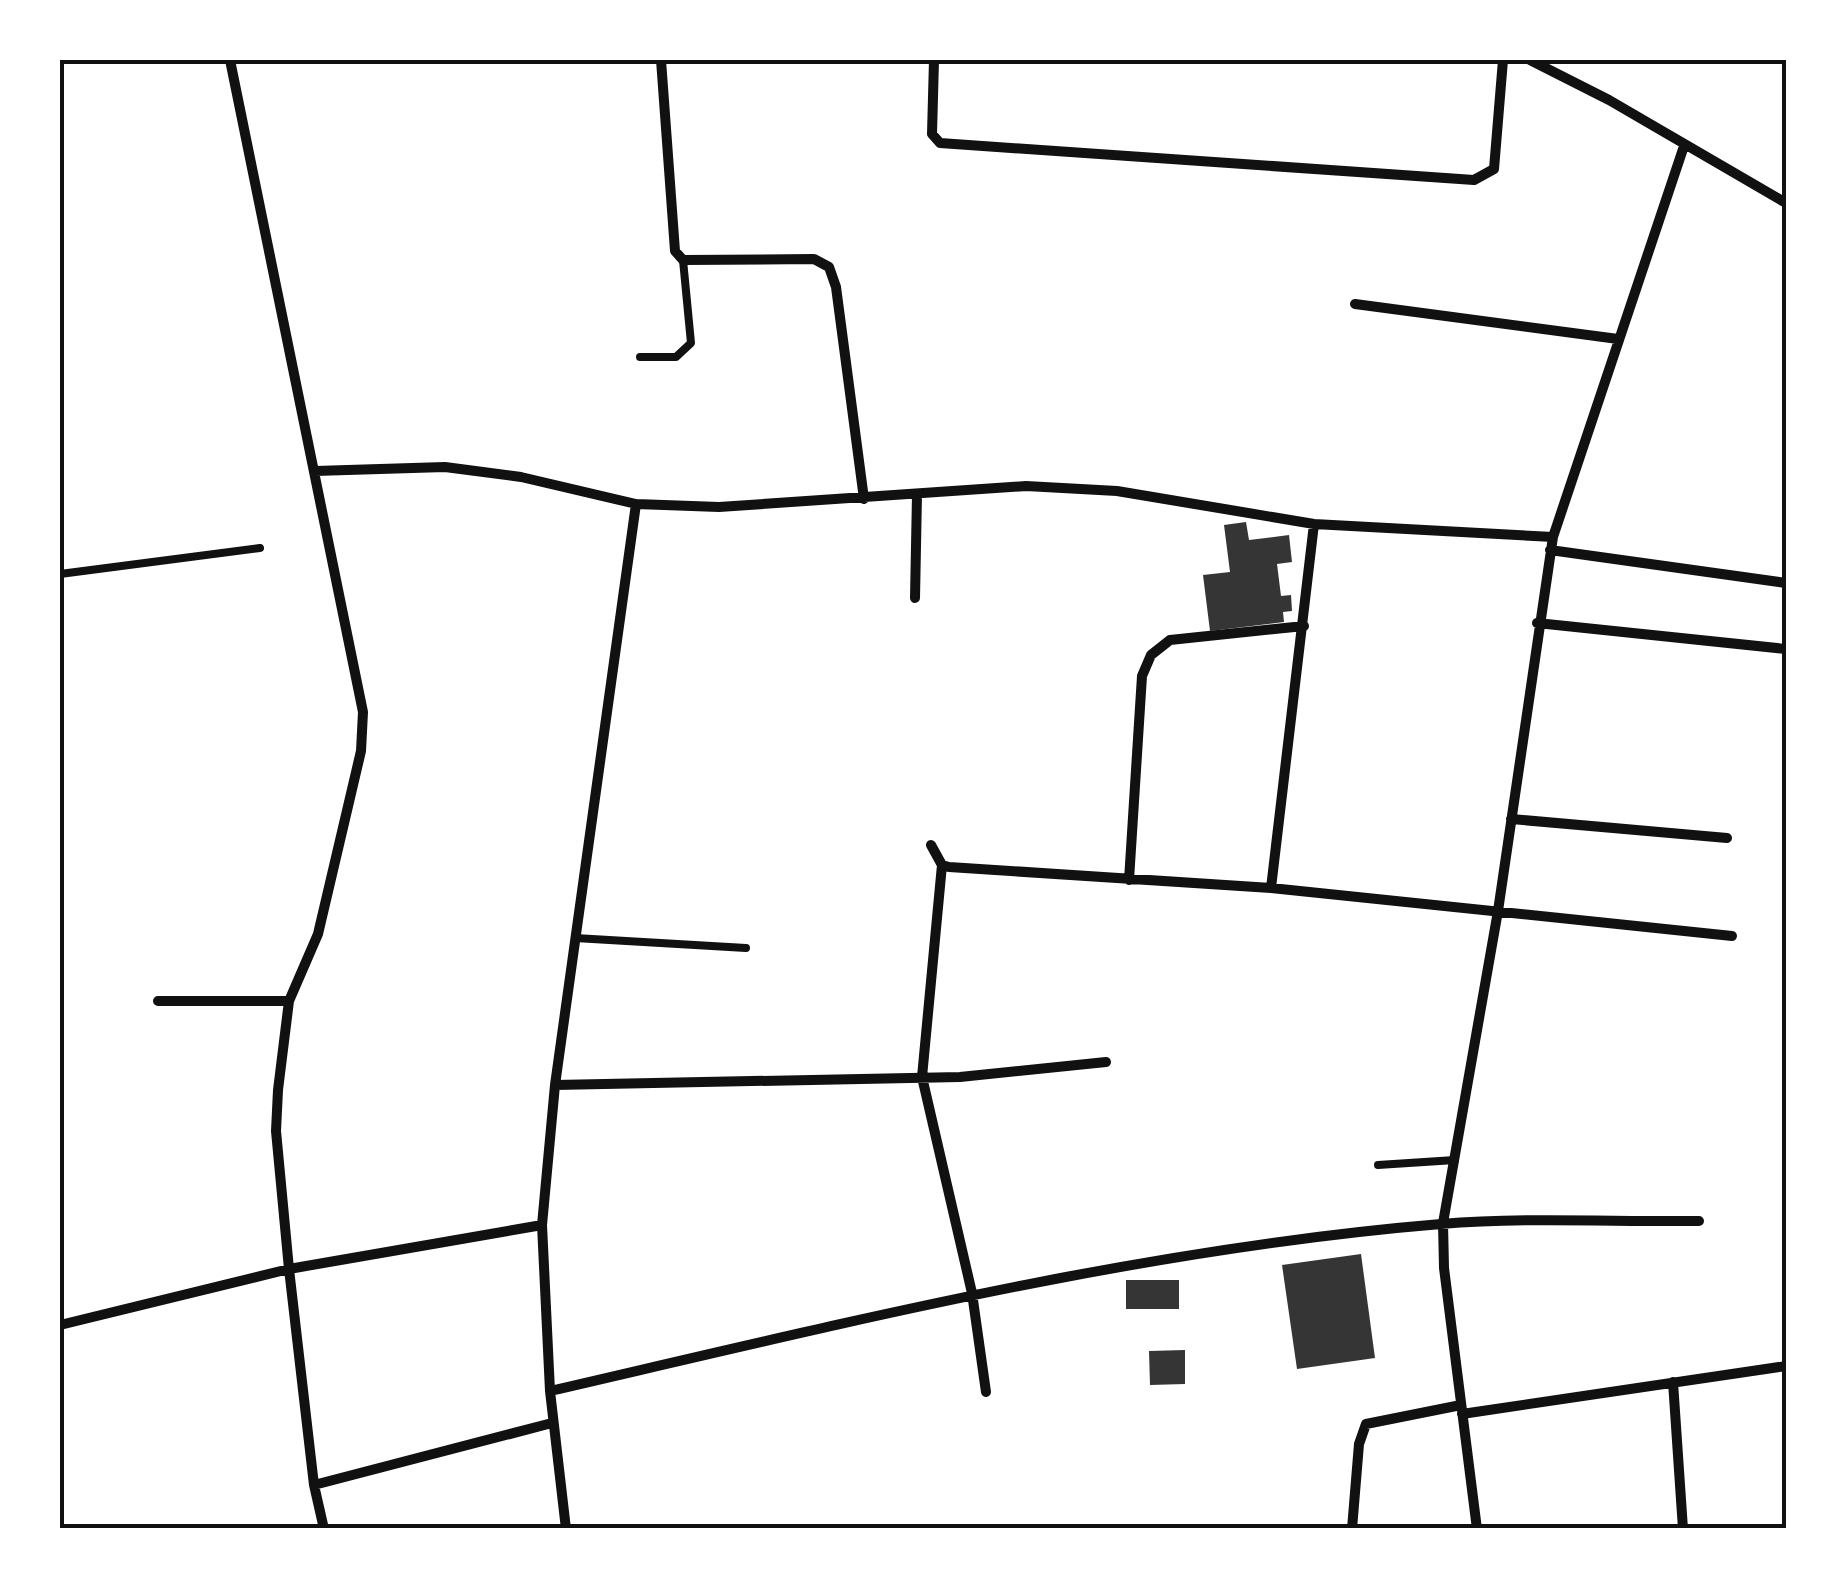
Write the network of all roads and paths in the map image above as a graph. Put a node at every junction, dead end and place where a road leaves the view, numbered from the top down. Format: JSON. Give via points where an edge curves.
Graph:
{"nodes":[{"id":1,"x":230,"y":60,"type":"edge"},
{"id":2,"x":661,"y":60,"type":"edge"},
{"id":3,"x":934,"y":60,"type":"edge"},
{"id":4,"x":1503,"y":60,"type":"edge"},
{"id":5,"x":1530,"y":60,"type":"edge"},
{"id":6,"x":1684,"y":146,"type":"junction"},
{"id":7,"x":1786,"y":204,"type":"edge"},
{"id":8,"x":683,"y":260,"type":"junction"},
{"id":9,"x":1355,"y":304,"type":"dead end"},
{"id":10,"x":1618,"y":339,"type":"junction"},
{"id":11,"x":640,"y":357,"type":"dead end"},
{"id":12,"x":315,"y":471,"type":"junction"},
{"id":13,"x":917,"y":495,"type":"junction"},
{"id":14,"x":864,"y":499,"type":"junction"},
{"id":15,"x":636,"y":504,"type":"junction"},
{"id":16,"x":1314,"y":524,"type":"junction"},
{"id":17,"x":1553,"y":537,"type":"junction"},
{"id":18,"x":260,"y":548,"type":"dead end"},
{"id":19,"x":1550,"y":550,"type":"junction"},
{"id":20,"x":60,"y":574,"type":"edge"},
{"id":21,"x":1786,"y":583,"type":"edge"},
{"id":22,"x":915,"y":598,"type":"dead end"},
{"id":23,"x":1537,"y":623,"type":"junction"},
{"id":24,"x":1304,"y":626,"type":"junction"},
{"id":25,"x":1786,"y":649,"type":"edge"},
{"id":26,"x":1511,"y":819,"type":"junction"},
{"id":27,"x":1727,"y":838,"type":"dead end"},
{"id":28,"x":931,"y":845,"type":"dead end"},
{"id":29,"x":942,"y":865,"type":"junction"},
{"id":30,"x":1129,"y":880,"type":"junction"},
{"id":31,"x":1271,"y":888,"type":"junction"},
{"id":32,"x":1498,"y":911,"type":"junction"},
{"id":33,"x":1732,"y":936,"type":"dead end"},
{"id":34,"x":575,"y":938,"type":"junction"},
{"id":35,"x":746,"y":948,"type":"dead end"},
{"id":36,"x":158,"y":1001,"type":"dead end"},
{"id":37,"x":289,"y":1001,"type":"junction"},
{"id":38,"x":1106,"y":1062,"type":"dead end"},
{"id":39,"x":922,"y":1077,"type":"junction"},
{"id":40,"x":555,"y":1085,"type":"junction"},
{"id":41,"x":1455,"y":1160,"type":"junction"},
{"id":42,"x":1378,"y":1165,"type":"dead end"},
{"id":43,"x":1698,"y":1220,"type":"dead end"},
{"id":44,"x":1443,"y":1224,"type":"junction"},
{"id":45,"x":542,"y":1225,"type":"junction"},
{"id":46,"x":289,"y":1269,"type":"junction"},
{"id":47,"x":972,"y":1293,"type":"junction"},
{"id":48,"x":60,"y":1325,"type":"edge"},
{"id":49,"x":1786,"y":1366,"type":"edge"},
{"id":50,"x":1673,"y":1382,"type":"junction"},
{"id":51,"x":550,"y":1391,"type":"junction"},
{"id":52,"x":986,"y":1392,"type":"dead end"},
{"id":53,"x":1462,"y":1410,"type":"junction"},
{"id":54,"x":552,"y":1423,"type":"junction"},
{"id":55,"x":314,"y":1485,"type":"junction"},
{"id":56,"x":324,"y":1529,"type":"edge"},
{"id":57,"x":566,"y":1529,"type":"edge"},
{"id":58,"x":1352,"y":1529,"type":"edge"},
{"id":59,"x":1477,"y":1529,"type":"edge"},
{"id":60,"x":1683,"y":1529,"type":"edge"}],
"edges":[{"from":1,"to":12,"type":"street"},
{"from":2,"to":8,"type":"street","via":[[674,245]]},
{"from":3,"to":4,"type":"street","via":[[932,134],[945,144],[1474,180],[1494,169]]},
{"from":5,"to":6,"type":"street"},
{"from":6,"to":7,"type":"street"},
{"from":6,"to":10,"type":"street"},
{"from":8,"to":11,"type":"lane","via":[[691,342],[676,357]]},
{"from":8,"to":14,"type":"street","via":[[814,259],[829,267]]},
{"from":9,"to":10,"type":"street"},
{"from":10,"to":17,"type":"street"},
{"from":12,"to":15,"type":"street","via":[[445,467]]},
{"from":12,"to":37,"type":"street","via":[[364,728],[318,934]]},
{"from":13,"to":14,"type":"street"},
{"from":13,"to":16,"type":"street","via":[[1026,486],[1116,491]]},
{"from":13,"to":22,"type":"street"},
{"from":14,"to":15,"type":"street","via":[[773,506]]},
{"from":15,"to":34,"type":"street"},
{"from":16,"to":17,"type":"street"},
{"from":16,"to":24,"type":"street"},
{"from":17,"to":19,"type":"street"},
{"from":18,"to":20,"type":"lane"},
{"from":19,"to":21,"type":"street"},
{"from":19,"to":23,"type":"street"},
{"from":23,"to":25,"type":"street"},
{"from":23,"to":26,"type":"street"},
{"from":24,"to":30,"type":"street","via":[[1170,640],[1151,654],[1142,676]]},
{"from":24,"to":31,"type":"street"},
{"from":26,"to":27,"type":"street"},
{"from":26,"to":32,"type":"street"},
{"from":28,"to":29,"type":"street"},
{"from":29,"to":30,"type":"street"},
{"from":29,"to":39,"type":"street"},
{"from":30,"to":31,"type":"street"},
{"from":31,"to":32,"type":"street"},
{"from":32,"to":33,"type":"street"},
{"from":32,"to":41,"type":"street"},
{"from":34,"to":35,"type":"lane"},
{"from":34,"to":40,"type":"street"},
{"from":36,"to":37,"type":"street"},
{"from":37,"to":46,"type":"street","via":[[276,1130]]},
{"from":38,"to":39,"type":"street"},
{"from":39,"to":40,"type":"street"},
{"from":39,"to":47,"type":"street"},
{"from":40,"to":45,"type":"street"},
{"from":41,"to":42,"type":"lane"},
{"from":41,"to":44,"type":"street"},
{"from":43,"to":44,"type":"street"},
{"from":44,"to":47,"type":"street"},
{"from":44,"to":53,"type":"street"},
{"from":45,"to":46,"type":"street"},
{"from":45,"to":51,"type":"street"},
{"from":46,"to":48,"type":"street"},
{"from":46,"to":55,"type":"street"},
{"from":47,"to":51,"type":"street"},
{"from":47,"to":52,"type":"street"},
{"from":49,"to":50,"type":"street"},
{"from":50,"to":53,"type":"street"},
{"from":50,"to":60,"type":"street"},
{"from":51,"to":54,"type":"street"},
{"from":53,"to":58,"type":"street","via":[[1366,1424]]},
{"from":53,"to":59,"type":"street"},
{"from":54,"to":55,"type":"street"},
{"from":54,"to":57,"type":"street"},
{"from":55,"to":56,"type":"street"}]}
